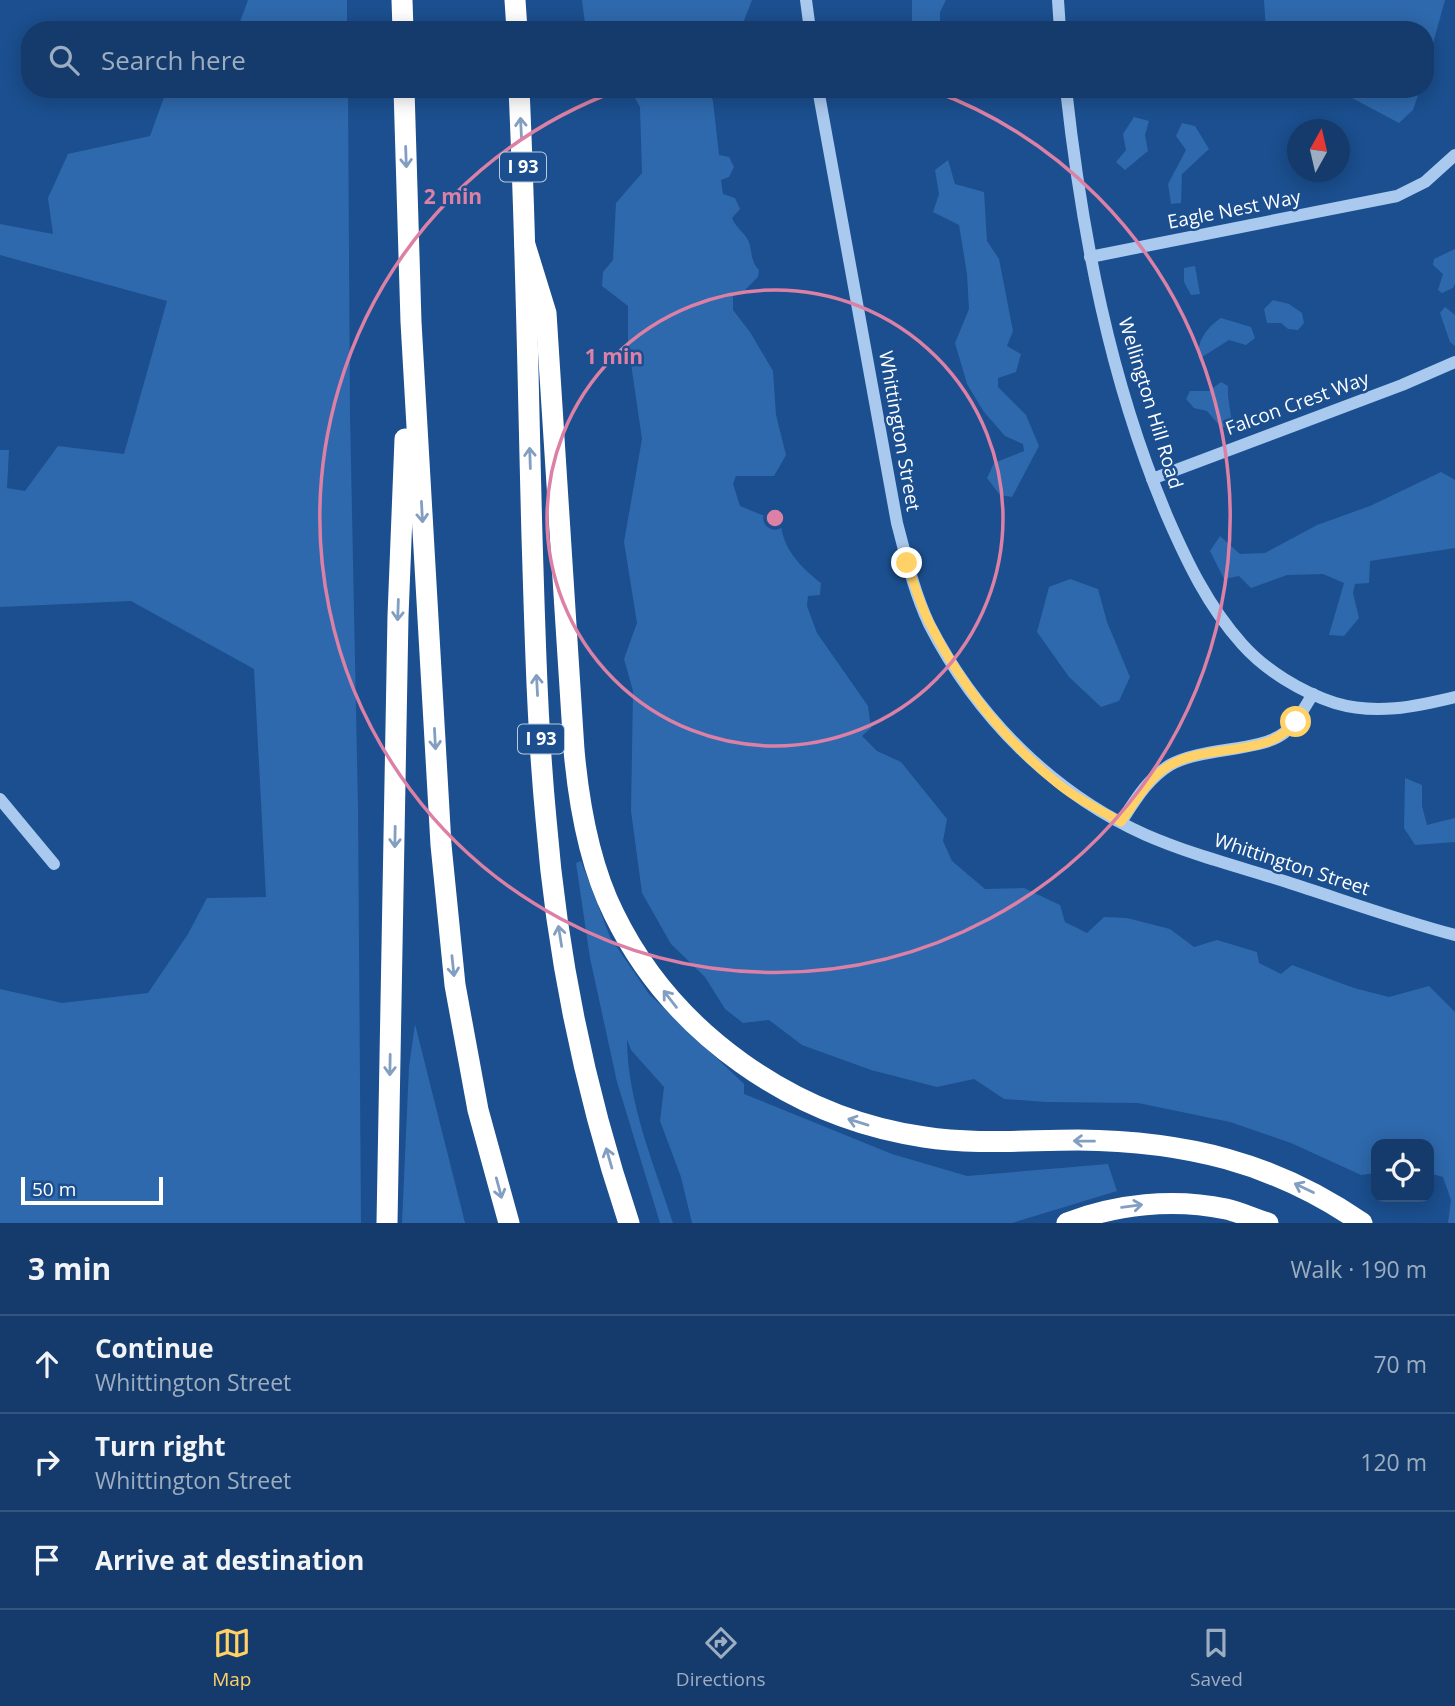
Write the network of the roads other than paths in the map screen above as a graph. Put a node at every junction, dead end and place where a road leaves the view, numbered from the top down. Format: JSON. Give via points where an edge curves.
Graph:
{"nodes":[{"id":1,"x":402,"y":0,"type":"edge"},
{"id":2,"x":515,"y":0,"type":"edge"},
{"id":3,"x":806,"y":0,"type":"edge"},
{"id":4,"x":1058,"y":0,"type":"edge"},
{"id":5,"x":402,"y":21,"type":"edge"},
{"id":6,"x":516,"y":21,"type":"edge"},
{"id":7,"x":809,"y":21,"type":"edge"},
{"id":8,"x":1059,"y":21,"type":"edge"},
{"id":9,"x":404,"y":98,"type":"edge"},
{"id":10,"x":519,"y":98,"type":"edge"},
{"id":11,"x":820,"y":98,"type":"edge"},
{"id":12,"x":1067,"y":98,"type":"edge"},
{"id":13,"x":1455,"y":155,"type":"edge"},
{"id":14,"x":524,"y":245,"type":"junction"},
{"id":15,"x":1090,"y":257,"type":"junction"},
{"id":16,"x":411,"y":321,"type":"junction"},
{"id":17,"x":1455,"y":362,"type":"edge"},
{"id":18,"x":1152,"y":479,"type":"junction"},
{"id":19,"x":1313,"y":694,"type":"junction"},
{"id":20,"x":1455,"y":697,"type":"edge"},
{"id":21,"x":0,"y":799,"type":"edge"},
{"id":22,"x":1121,"y":822,"type":"junction"},
{"id":23,"x":54,"y":864,"type":"dead end"},
{"id":24,"x":1455,"y":935,"type":"edge"},
{"id":25,"x":387,"y":1223,"type":"edge"},
{"id":26,"x":509,"y":1223,"type":"edge"},
{"id":27,"x":629,"y":1223,"type":"edge"},
{"id":28,"x":1067,"y":1223,"type":"edge"},
{"id":29,"x":1268,"y":1223,"type":"edge"},
{"id":30,"x":1362,"y":1223,"type":"edge"}],
"edges":[{"from":1,"to":5,"type":"highway"},
{"from":2,"to":6,"type":"highway"},
{"from":3,"to":7,"type":"street"},
{"from":4,"to":8,"type":"street"},
{"from":9,"to":16,"type":"highway","one_way":true},
{"from":14,"to":10,"type":"highway","number":"I 93","one_way":true},
{"from":11,"to":22,"type":"street","name":"Whittington Street","via":[[897,523],[929,622],[962,679],[1007,735],[1063,788]]},
{"from":12,"to":15,"type":"street","name":"Wellington Hill Road"},
{"from":13,"to":15,"type":"street","name":"Eagle Nest Way","via":[[1425,182],[1397,196]]},
{"from":27,"to":14,"type":"highway","number":"I 93","one_way":true,"via":[[580,1048],[545,819]]},
{"from":30,"to":14,"type":"highway","one_way":true,"via":[[1274,1174],[1189,1149],[1146,1143],[926,1138],[840,1116],[779,1088],[724,1051],[675,1006],[614,914],[597,873],[581,809],[546,313]]},
{"from":15,"to":18,"type":"street","name":"Wellington Hill Road","via":[[1114,361]]},
{"from":16,"to":25,"type":"highway","one_way":true,"via":[[398,615]]},
{"from":16,"to":26,"type":"highway","one_way":true,"via":[[441,845],[455,985],[478,1110]]},
{"from":17,"to":18,"type":"street","name":"Falcon Crest Way"},
{"from":18,"to":19,"type":"street","name":"Wellington Hill Road","via":[[1192,569],[1223,622],[1270,669]]},
{"from":19,"to":20,"type":"street","name":"Wellington Hill Road","via":[[1362,709],[1392,710]]},
{"from":19,"to":22,"type":"street","via":[[1296,722],[1276,738],[1189,757],[1169,766],[1140,793]]},
{"from":21,"to":23,"type":"street"},
{"from":22,"to":24,"type":"street","name":"Whittington Street","via":[[1176,847]]},
{"from":28,"to":29,"type":"highway","one_way":true,"via":[[1095,1212],[1182,1204],[1227,1209]]}]}
